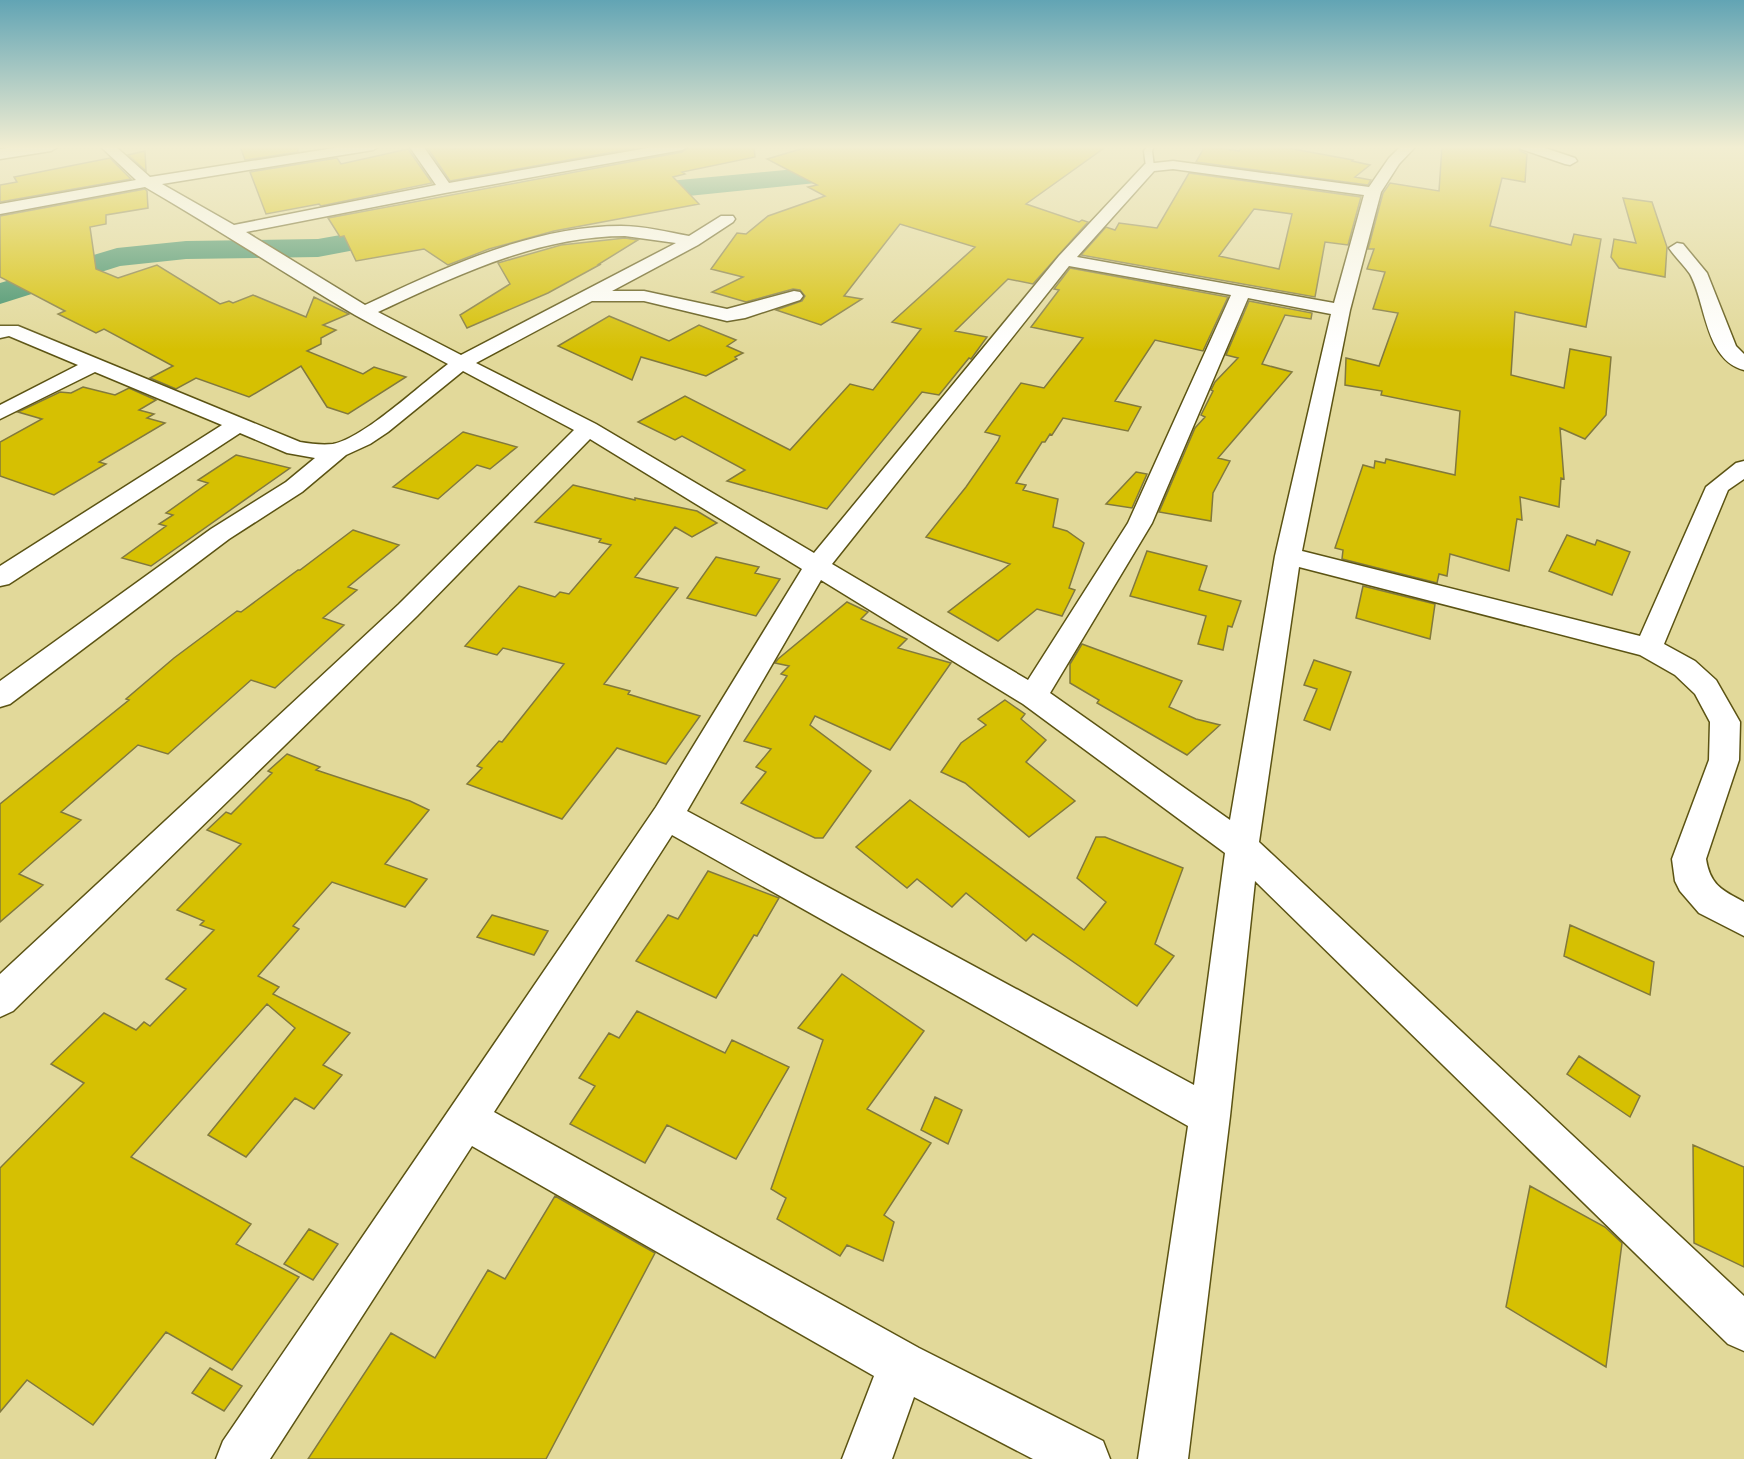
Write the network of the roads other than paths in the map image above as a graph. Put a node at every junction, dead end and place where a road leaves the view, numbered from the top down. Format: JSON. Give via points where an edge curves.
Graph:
{"nodes":[{"id":1,"x":204,"y":214,"type":"edge"},
{"id":2,"x":313,"y":214,"type":"edge"},
{"id":3,"x":1103,"y":214,"type":"edge"},
{"id":4,"x":1367,"y":214,"type":"edge"},
{"id":5,"x":727,"y":219,"type":"dead end"},
{"id":6,"x":232,"y":230,"type":"junction"},
{"id":7,"x":692,"y":241,"type":"junction"},
{"id":8,"x":1677,"y":248,"type":"dead end"},
{"id":9,"x":1065,"y":260,"type":"junction"},
{"id":10,"x":1242,"y":293,"type":"junction"},
{"id":11,"x":585,"y":296,"type":"junction"},
{"id":12,"x":794,"y":296,"type":"dead end"},
{"id":13,"x":1341,"y":310,"type":"junction"},
{"id":14,"x":364,"y":312,"type":"junction"},
{"id":15,"x":0,"y":332,"type":"edge"},
{"id":16,"x":461,"y":363,"type":"junction"},
{"id":17,"x":1744,"y":364,"type":"edge"},
{"id":18,"x":94,"y":365,"type":"junction"},
{"id":19,"x":0,"y":413,"type":"edge"},
{"id":20,"x":239,"y":424,"type":"junction"},
{"id":21,"x":588,"y":429,"type":"junction"},
{"id":22,"x":338,"y":450,"type":"junction"},
{"id":23,"x":1744,"y":468,"type":"edge"},
{"id":24,"x":1288,"y":556,"type":"junction"},
{"id":25,"x":816,"y":567,"type":"junction"},
{"id":26,"x":0,"y":578,"type":"edge"},
{"id":27,"x":1649,"y":648,"type":"junction"},
{"id":28,"x":0,"y":696,"type":"edge"},
{"id":29,"x":1033,"y":696,"type":"junction"},
{"id":30,"x":668,"y":816,"type":"junction"},
{"id":31,"x":1242,"y":847,"type":"junction"},
{"id":32,"x":1744,"y":920,"type":"edge"},
{"id":33,"x":0,"y":999,"type":"edge"},
{"id":34,"x":1210,"y":1116,"type":"junction"},
{"id":35,"x":467,"y":1120,"type":"junction"},
{"id":36,"x":1744,"y":1328,"type":"edge"},
{"id":37,"x":903,"y":1365,"type":"junction"},
{"id":38,"x":241,"y":1459,"type":"edge"},
{"id":39,"x":867,"y":1459,"type":"edge"},
{"id":40,"x":1085,"y":1459,"type":"edge"},
{"id":41,"x":1163,"y":1459,"type":"edge"}],
"edges":[{"from":1,"to":6,"type":"street"},
{"from":2,"to":6,"type":"street"},
{"from":3,"to":9,"type":"street"},
{"from":4,"to":13,"type":"street"},
{"from":5,"to":7,"type":"street"},
{"from":6,"to":14,"type":"street"},
{"from":7,"to":11,"type":"street"},
{"from":7,"to":14,"type":"street","via":[[616,231],[564,237],[446,274]]},
{"from":8,"to":17,"type":"street","via":[[1698,273],[1727,349]]},
{"from":9,"to":10,"type":"street"},
{"from":9,"to":25,"type":"street"},
{"from":10,"to":13,"type":"street"},
{"from":10,"to":29,"type":"street","via":[[1140,523]]},
{"from":11,"to":12,"type":"street","via":[[644,296],[727,315]]},
{"from":11,"to":16,"type":"street"},
{"from":13,"to":24,"type":"street"},
{"from":14,"to":16,"type":"street"},
{"from":15,"to":18,"type":"street","via":[[11,330]]},
{"from":16,"to":21,"type":"street"},
{"from":16,"to":22,"type":"street","via":[[380,427]]},
{"from":18,"to":19,"type":"street"},
{"from":18,"to":20,"type":"street"},
{"from":20,"to":22,"type":"street","via":[[296,448]]},
{"from":20,"to":26,"type":"street"},
{"from":21,"to":25,"type":"street"},
{"from":21,"to":33,"type":"street","via":[[408,610]]},
{"from":22,"to":28,"type":"street","via":[[294,487],[220,534]]},
{"from":23,"to":27,"type":"street","via":[[1718,487]]},
{"from":24,"to":27,"type":"street"},
{"from":24,"to":31,"type":"street"},
{"from":25,"to":29,"type":"street"},
{"from":25,"to":30,"type":"street"},
{"from":27,"to":32,"type":"street","via":[[1685,668],[1706,687],[1725,722],[1724,760],[1689,859],[1692,881],[1698,888],[1711,902]]},
{"from":29,"to":31,"type":"street"},
{"from":30,"to":34,"type":"street"},
{"from":30,"to":35,"type":"street"},
{"from":31,"to":34,"type":"street"},
{"from":31,"to":36,"type":"street"},
{"from":34,"to":41,"type":"street"},
{"from":35,"to":37,"type":"street"},
{"from":35,"to":38,"type":"street"},
{"from":37,"to":39,"type":"street"},
{"from":37,"to":40,"type":"street"}]}
